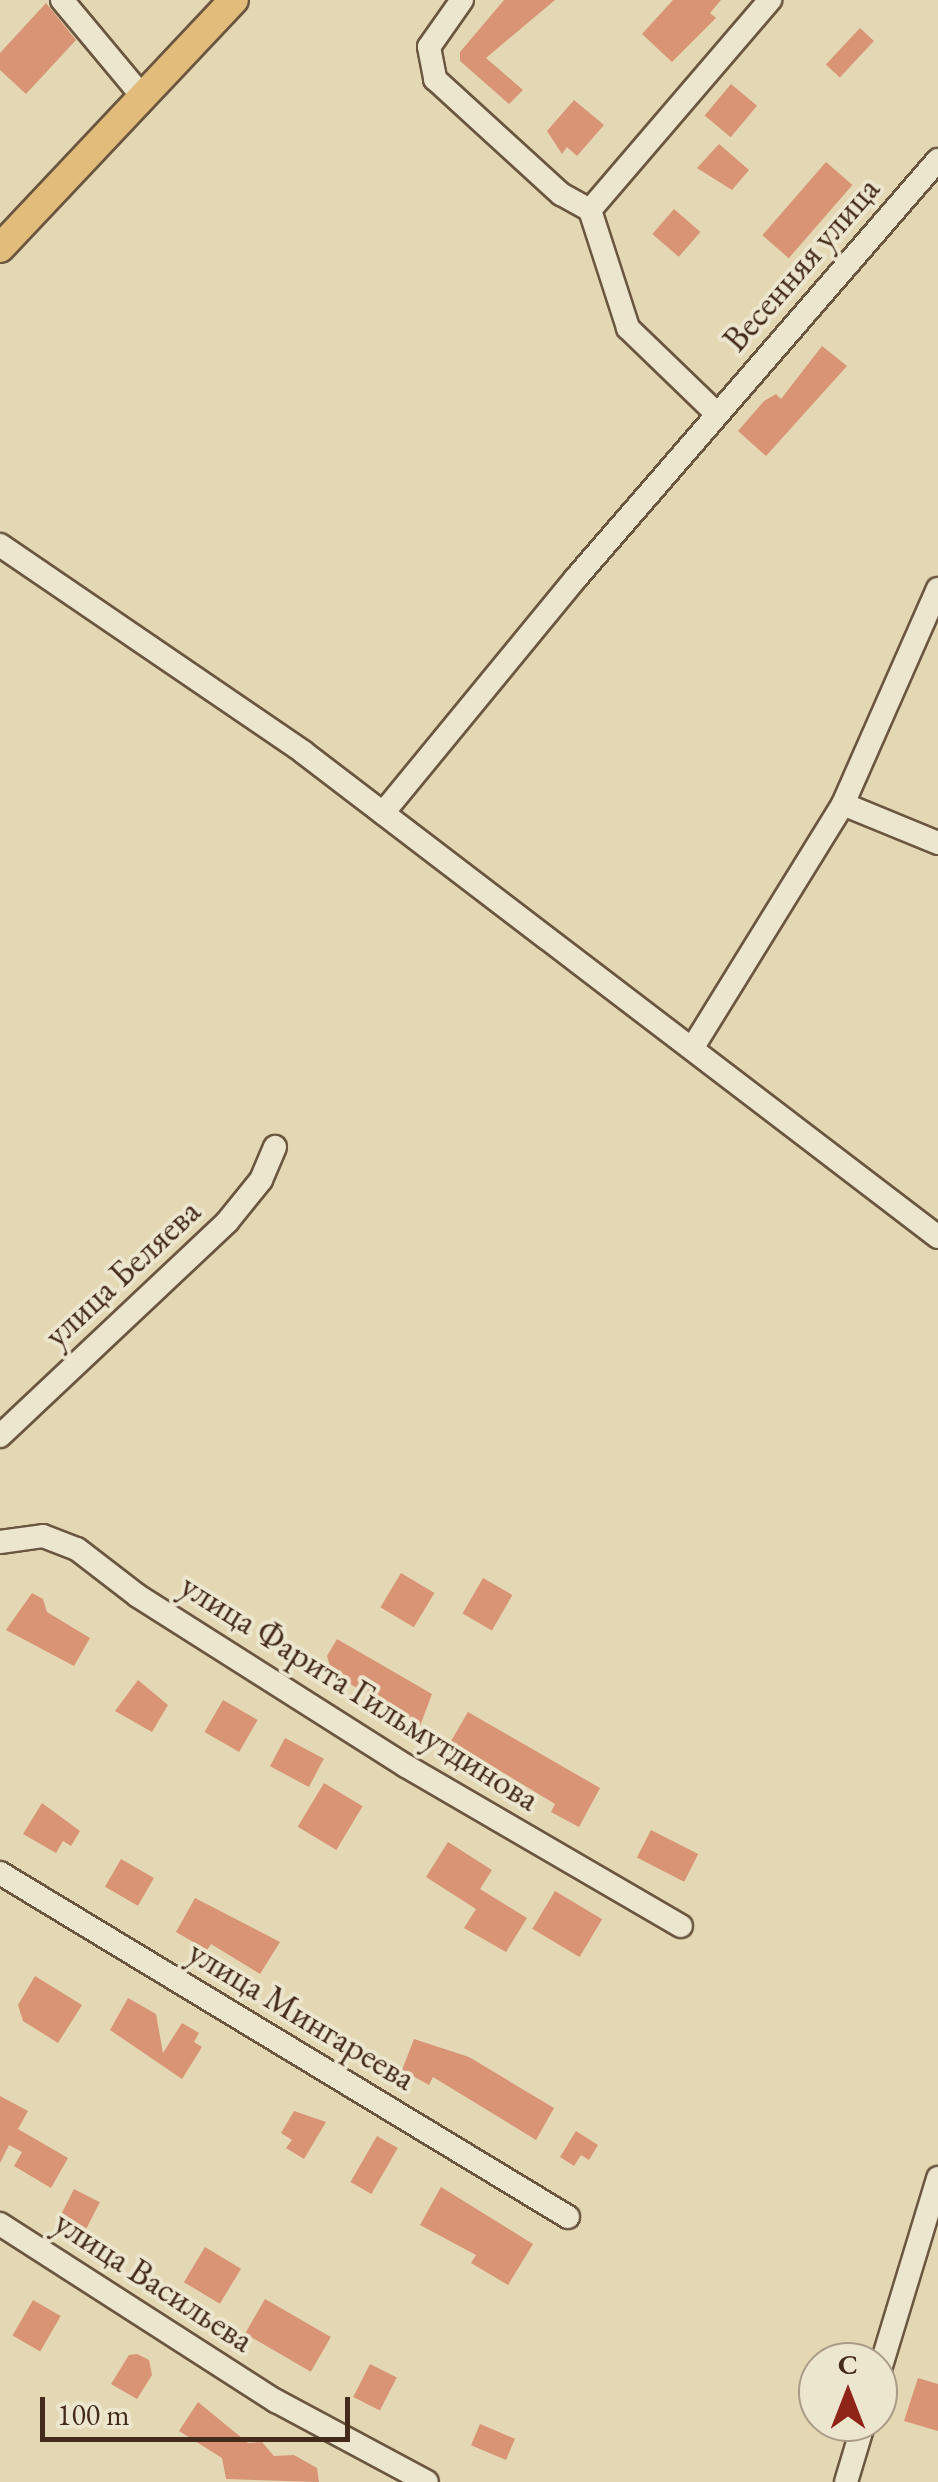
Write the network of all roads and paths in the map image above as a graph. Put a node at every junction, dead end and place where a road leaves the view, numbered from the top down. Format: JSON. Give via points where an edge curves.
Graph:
{"nodes":[{"id":1,"x":62,"y":0,"type":"edge"},
{"id":2,"x":234,"y":0,"type":"edge"},
{"id":3,"x":462,"y":0,"type":"edge"},
{"id":4,"x":770,"y":0,"type":"edge"},
{"id":5,"x":142,"y":96,"type":"junction"},
{"id":6,"x":938,"y":160,"type":"edge"},
{"id":7,"x":590,"y":210,"type":"junction"},
{"id":8,"x":0,"y":248,"type":"edge"},
{"id":9,"x":717,"y":414,"type":"junction"},
{"id":10,"x":0,"y":545,"type":"edge"},
{"id":11,"x":938,"y":589,"type":"edge"},
{"id":12,"x":843,"y":804,"type":"junction"},
{"id":13,"x":384,"y":813,"type":"junction"},
{"id":14,"x":938,"y":843,"type":"edge"},
{"id":15,"x":693,"y":1047,"type":"junction"},
{"id":16,"x":275,"y":1147,"type":"dead end"},
{"id":17,"x":938,"y":1237,"type":"edge"},
{"id":18,"x":0,"y":1436,"type":"edge"},
{"id":19,"x":0,"y":1542,"type":"edge"},
{"id":20,"x":0,"y":1873,"type":"edge"},
{"id":21,"x":681,"y":1926,"type":"dead end"},
{"id":22,"x":938,"y":2178,"type":"edge"},
{"id":23,"x":568,"y":2217,"type":"dead end"},
{"id":24,"x":0,"y":2224,"type":"edge"},
{"id":25,"x":888,"y":2342,"type":"edge"},
{"id":26,"x":858,"y":2442,"type":"edge"},
{"id":27,"x":427,"y":2482,"type":"edge"},
{"id":28,"x":846,"y":2482,"type":"edge"}],
"edges":[{"from":1,"to":5,"type":"street"},
{"from":2,"to":5,"type":"main road"},
{"from":3,"to":7,"type":"street","via":[[434,35],[427,58],[453,100],[560,194]]},
{"from":4,"to":7,"type":"street"},
{"from":5,"to":8,"type":"main road"},
{"from":6,"to":9,"type":"street","name":"Весенняя улица"},
{"from":7,"to":9,"type":"street","via":[[628,328]]},
{"from":9,"to":13,"type":"street","name":"Весенняя улица"},
{"from":10,"to":13,"type":"street"},
{"from":11,"to":12,"type":"street"},
{"from":12,"to":14,"type":"street"},
{"from":12,"to":15,"type":"street"},
{"from":13,"to":15,"type":"street"},
{"from":15,"to":17,"type":"street"},
{"from":16,"to":18,"type":"street","name":"улица Беляева","via":[[262,1180],[227,1222]]},
{"from":19,"to":21,"type":"street","name":"улица Фарита Гильмутдинова","via":[[43,1536],[77,1549],[138,1596],[406,1766]]},
{"from":20,"to":23,"type":"street","name":"улица Мингареева"},
{"from":22,"to":25,"type":"street"},
{"from":24,"to":27,"type":"street","name":"улица Васильева","via":[[276,2401]]},
{"from":26,"to":28,"type":"street"}]}
